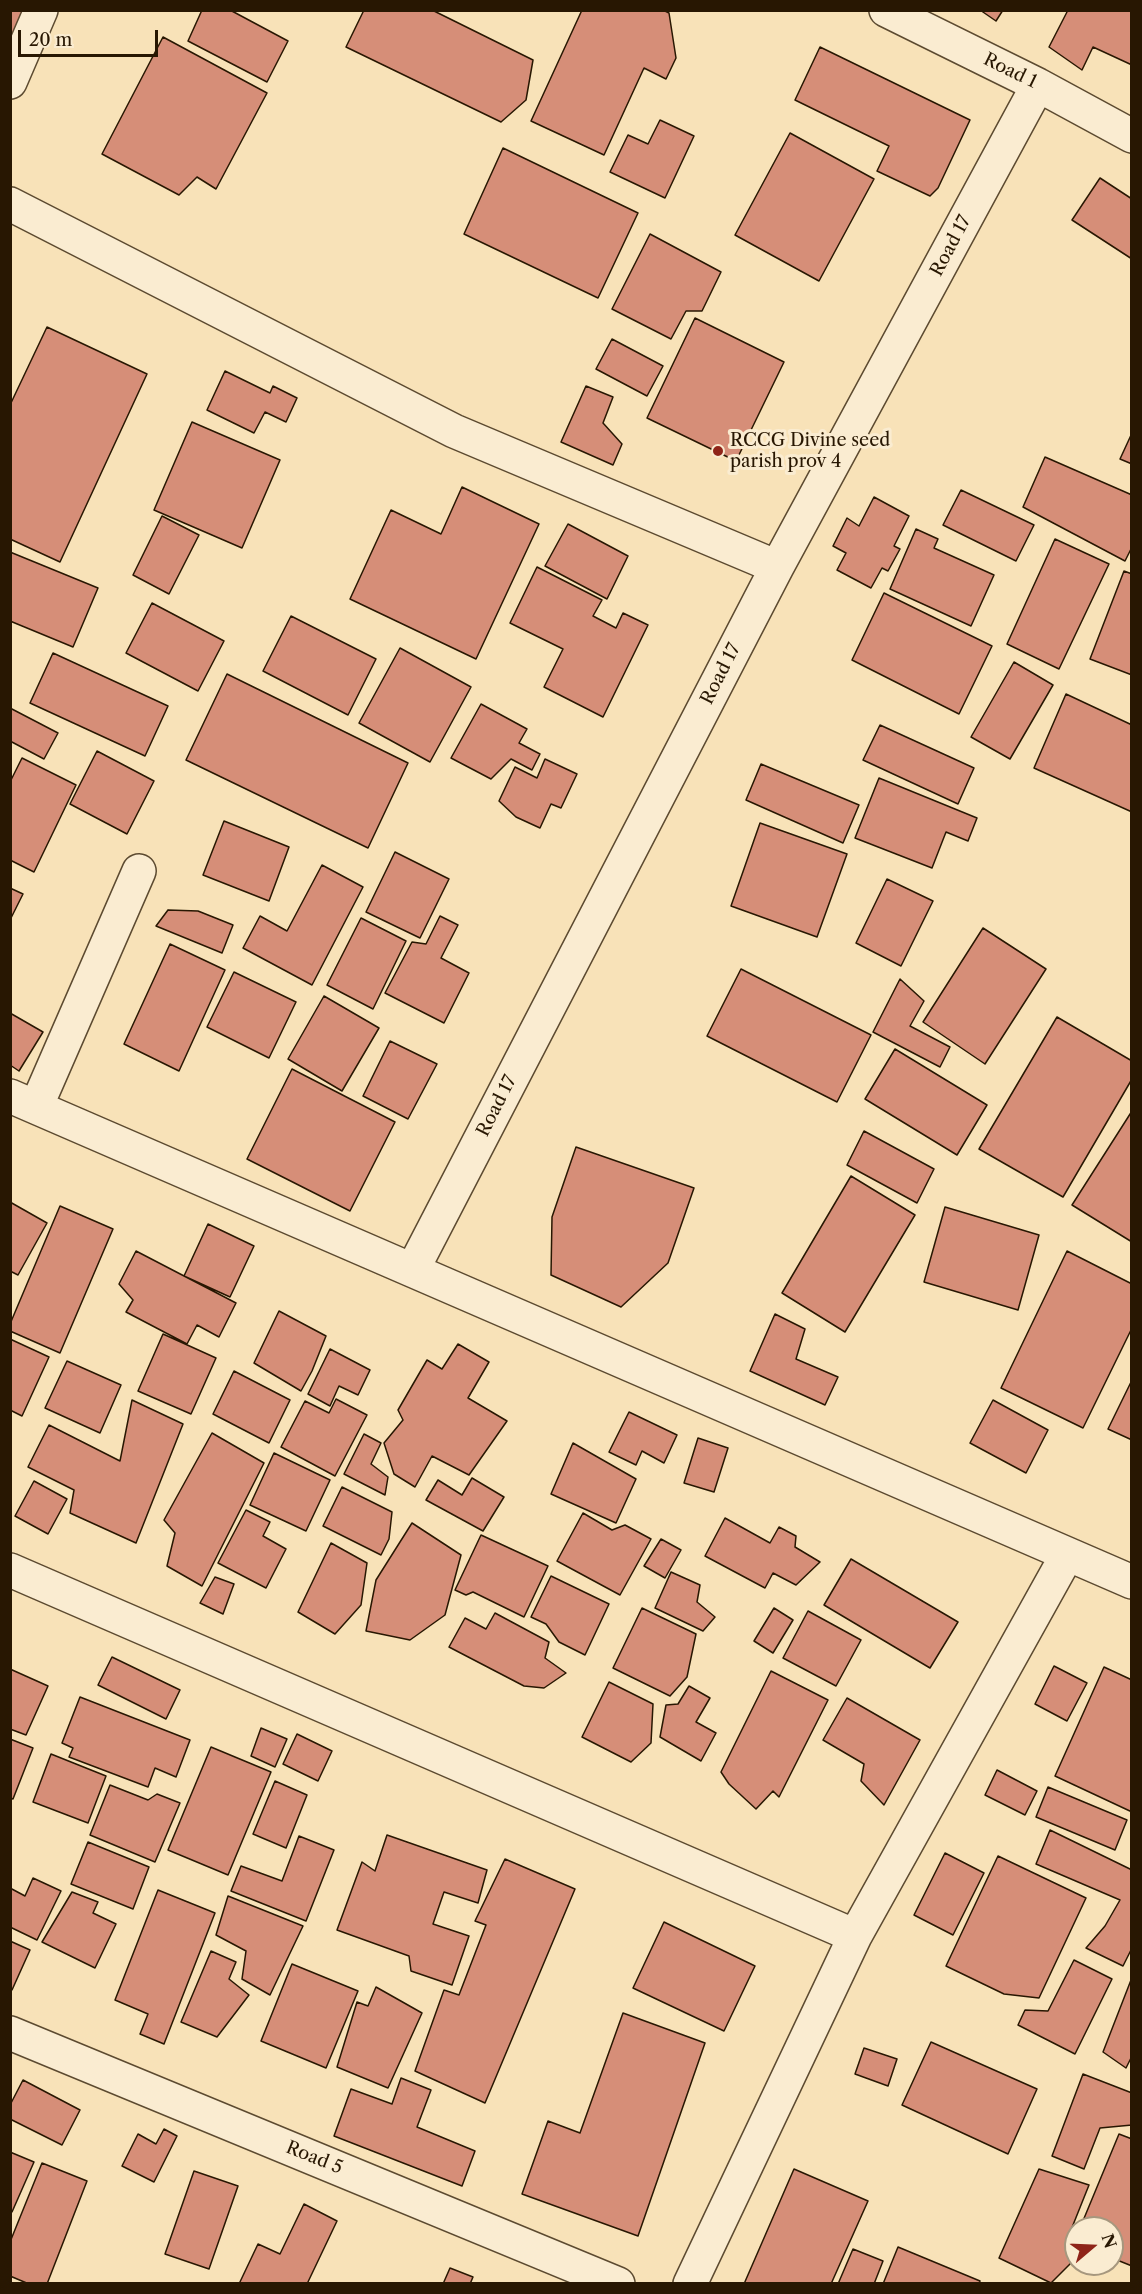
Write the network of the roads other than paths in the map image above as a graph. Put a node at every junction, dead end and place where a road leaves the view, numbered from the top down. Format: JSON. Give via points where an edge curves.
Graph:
{"nodes":[{"id":1,"x":41,"y":10,"type":"edge"},
{"id":2,"x":886,"y":10,"type":"edge"},
{"id":3,"x":10,"y":82,"type":"edge"},
{"id":4,"x":1038,"y":85,"type":"junction"},
{"id":5,"x":1131,"y":136,"type":"edge"},
{"id":6,"x":10,"y":204,"type":"edge"},
{"id":7,"x":777,"y":567,"type":"junction"},
{"id":8,"x":139,"y":871,"type":"dead end"},
{"id":9,"x":23,"y":1101,"type":"edge"},
{"id":10,"x":413,"y":1269,"type":"junction"},
{"id":11,"x":1067,"y":1555,"type":"junction"},
{"id":12,"x":10,"y":1570,"type":"edge"},
{"id":13,"x":1131,"y":1582,"type":"edge"},
{"id":14,"x":855,"y":1936,"type":"junction"},
{"id":15,"x":10,"y":2033,"type":"edge"},
{"id":16,"x":618,"y":2283,"type":"edge"},
{"id":17,"x":690,"y":2283,"type":"edge"}],
"edges":[{"from":1,"to":3,"type":"street"},
{"from":2,"to":4,"type":"street","name":"Road 1"},
{"from":4,"to":5,"type":"street","name":"Road 1"},
{"from":4,"to":7,"type":"street","name":"Road 17"},
{"from":6,"to":7,"type":"street","via":[[453,431]]},
{"from":7,"to":10,"type":"street","name":"Road 17"},
{"from":8,"to":9,"type":"street"},
{"from":9,"to":10,"type":"street"},
{"from":10,"to":11,"type":"street"},
{"from":11,"to":13,"type":"street"},
{"from":11,"to":14,"type":"street"},
{"from":12,"to":14,"type":"street"},
{"from":14,"to":17,"type":"street"},
{"from":15,"to":16,"type":"street","name":"Road 5"}]}
